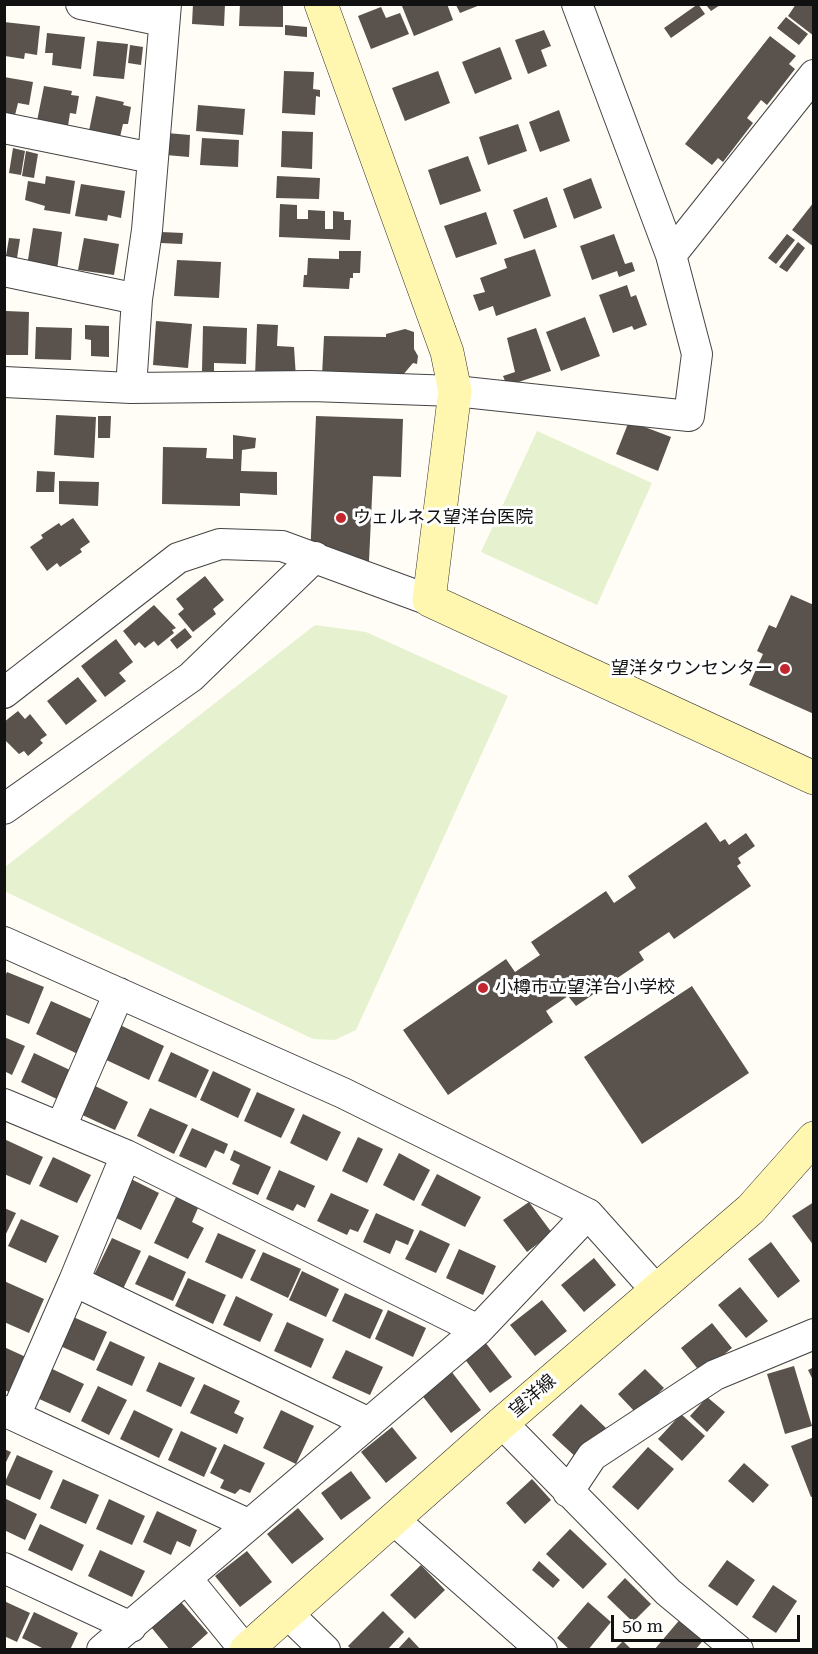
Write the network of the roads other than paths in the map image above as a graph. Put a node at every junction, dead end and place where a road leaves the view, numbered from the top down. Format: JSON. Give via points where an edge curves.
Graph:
{"nodes":[{"id":1,"x":81,"y":4,"type":"edge"},
{"id":2,"x":321,"y":4,"type":"edge"},
{"id":3,"x":577,"y":4,"type":"edge"},
{"id":4,"x":164,"y":13,"type":"edge"},
{"id":5,"x":813,"y":75,"type":"edge"},
{"id":6,"x":4,"y":128,"type":"edge"},
{"id":7,"x":152,"y":158,"type":"junction"},
{"id":8,"x":671,"y":255,"type":"junction"},
{"id":9,"x":4,"y":271,"type":"edge"},
{"id":10,"x":137,"y":299,"type":"junction"},
{"id":11,"x":4,"y":382,"type":"edge"},
{"id":12,"x":131,"y":388,"type":"junction"},
{"id":13,"x":455,"y":391,"type":"junction"},
{"id":14,"x":315,"y":557,"type":"junction"},
{"id":15,"x":429,"y":600,"type":"junction"},
{"id":16,"x":4,"y":693,"type":"edge"},
{"id":17,"x":813,"y":778,"type":"edge"},
{"id":18,"x":4,"y":809,"type":"edge"},
{"id":19,"x":4,"y":942,"type":"edge"},
{"id":20,"x":119,"y":993,"type":"junction"},
{"id":21,"x":4,"y":1104,"type":"edge"},
{"id":22,"x":61,"y":1127,"type":"junction"},
{"id":23,"x":813,"y":1138,"type":"edge"},
{"id":24,"x":126,"y":1155,"type":"junction"},
{"id":25,"x":588,"y":1214,"type":"junction"},
{"id":26,"x":74,"y":1281,"type":"junction"},
{"id":27,"x":656,"y":1290,"type":"junction"},
{"id":28,"x":478,"y":1330,"type":"junction"},
{"id":29,"x":813,"y":1334,"type":"edge"},
{"id":30,"x":10,"y":1413,"type":"edge"},
{"id":31,"x":502,"y":1423,"type":"junction"},
{"id":32,"x":369,"y":1424,"type":"junction"},
{"id":33,"x":568,"y":1492,"type":"junction"},
{"id":34,"x":394,"y":1520,"type":"junction"},
{"id":35,"x":248,"y":1524,"type":"junction"},
{"id":36,"x":4,"y":1568,"type":"edge"},
{"id":37,"x":187,"y":1579,"type":"junction"},
{"id":38,"x":287,"y":1613,"type":"junction"},
{"id":39,"x":131,"y":1627,"type":"junction"},
{"id":40,"x":102,"y":1650,"type":"edge"},
{"id":41,"x":245,"y":1650,"type":"edge"},
{"id":42,"x":325,"y":1650,"type":"edge"},
{"id":43,"x":542,"y":1650,"type":"edge"},
{"id":44,"x":738,"y":1650,"type":"edge"}],
"edges":[{"from":1,"to":4,"type":"street"},
{"from":2,"to":13,"type":"street","via":[[447,352]]},
{"from":3,"to":8,"type":"street"},
{"from":4,"to":7,"type":"street"},
{"from":5,"to":8,"type":"street"},
{"from":6,"to":7,"type":"street"},
{"from":7,"to":10,"type":"street"},
{"from":8,"to":13,"type":"street","via":[[698,354],[689,416]]},
{"from":9,"to":10,"type":"street"},
{"from":10,"to":12,"type":"street"},
{"from":11,"to":12,"type":"street"},
{"from":12,"to":13,"type":"street","via":[[311,386]]},
{"from":13,"to":15,"type":"street"},
{"from":14,"to":15,"type":"street"},
{"from":14,"to":16,"type":"street","via":[[282,546],[220,544],[178,558]]},
{"from":14,"to":18,"type":"street","via":[[191,677]]},
{"from":15,"to":17,"type":"street"},
{"from":19,"to":20,"type":"street"},
{"from":20,"to":22,"type":"street"},
{"from":20,"to":25,"type":"street","via":[[343,1093]]},
{"from":21,"to":22,"type":"street"},
{"from":22,"to":24,"type":"street"},
{"from":23,"to":27,"type":"street","name":"望洋線","via":[[752,1209]]},
{"from":24,"to":26,"type":"street"},
{"from":24,"to":28,"type":"street"},
{"from":25,"to":27,"type":"street"},
{"from":25,"to":28,"type":"street"},
{"from":26,"to":30,"type":"street"},
{"from":26,"to":32,"type":"street"},
{"from":27,"to":31,"type":"street","name":"望洋線"},
{"from":28,"to":32,"type":"street"},
{"from":29,"to":33,"type":"street","via":[[715,1375],[592,1456]]},
{"from":30,"to":35,"type":"street"},
{"from":31,"to":33,"type":"street"},
{"from":31,"to":34,"type":"street","name":"望洋線"},
{"from":32,"to":35,"type":"street"},
{"from":33,"to":44,"type":"street","via":[[668,1592]]},
{"from":34,"to":38,"type":"street","name":"望洋線"},
{"from":34,"to":43,"type":"street"},
{"from":35,"to":37,"type":"street"},
{"from":36,"to":39,"type":"street"},
{"from":37,"to":39,"type":"street"},
{"from":37,"to":41,"type":"street"},
{"from":38,"to":41,"type":"street","name":"望洋線"},
{"from":38,"to":42,"type":"street"},
{"from":39,"to":40,"type":"street"}]}
